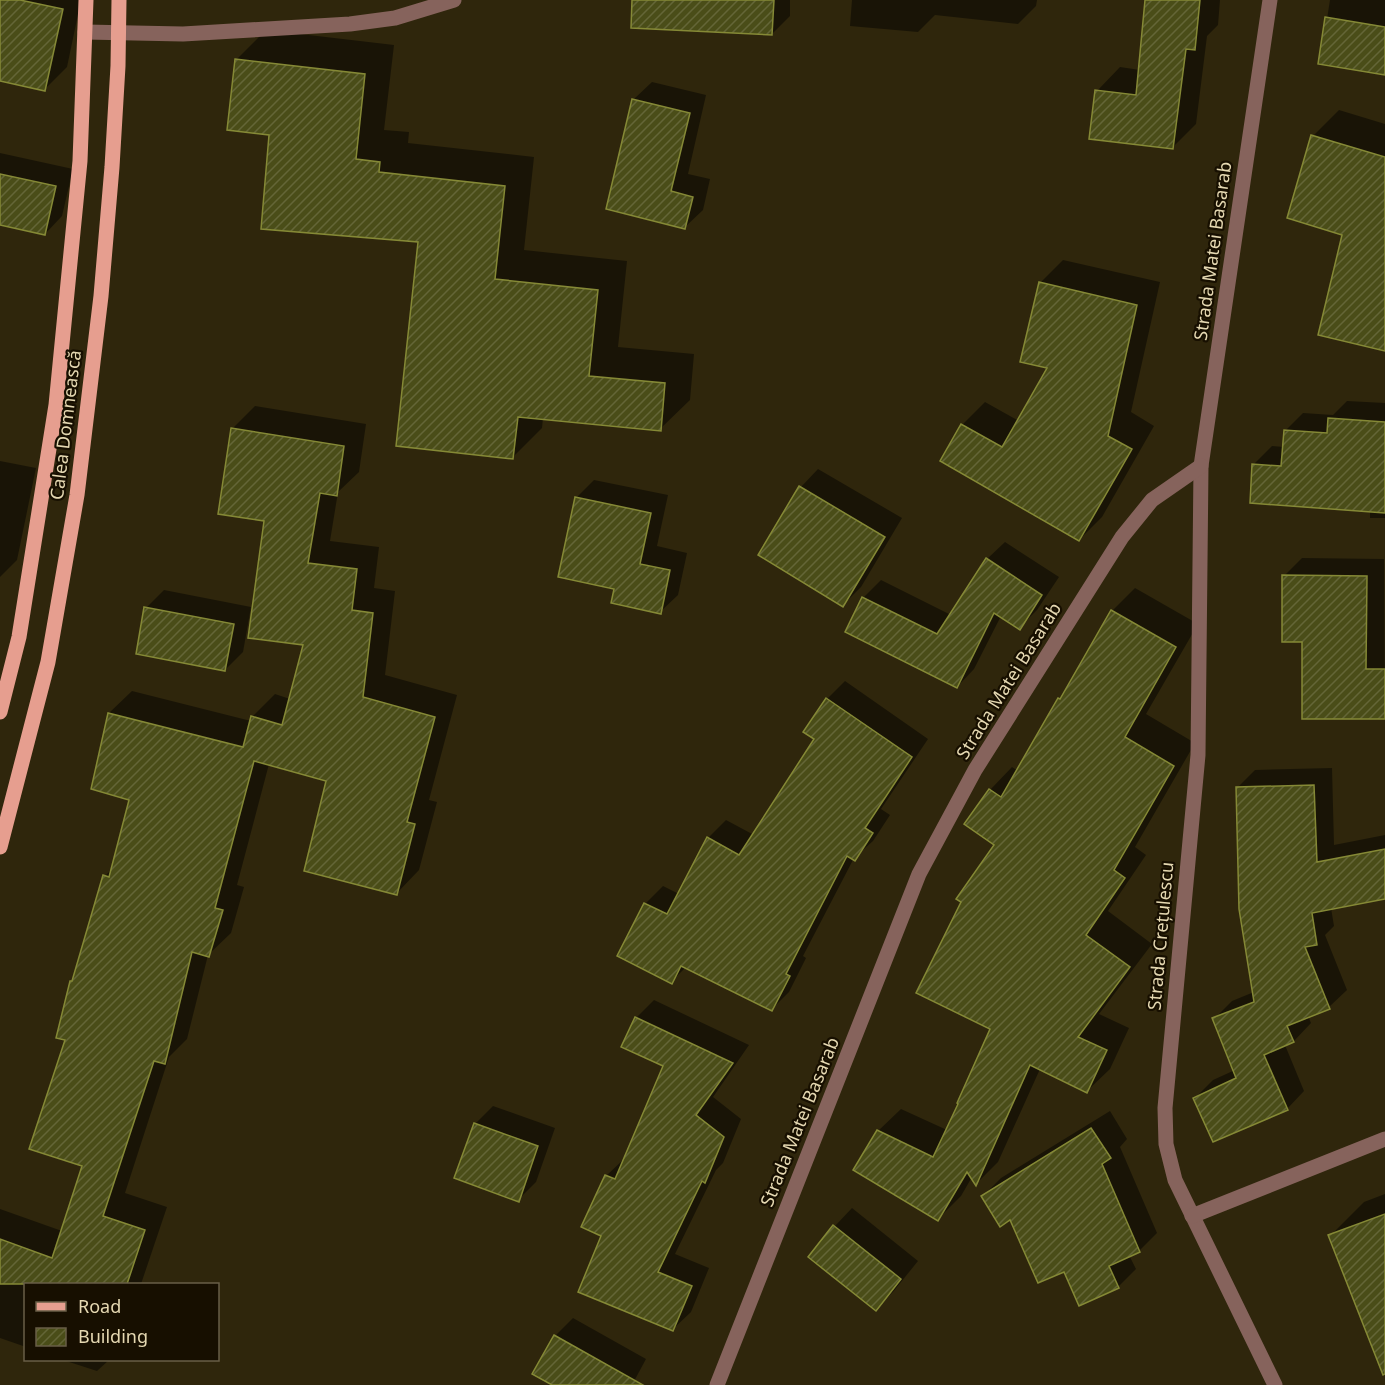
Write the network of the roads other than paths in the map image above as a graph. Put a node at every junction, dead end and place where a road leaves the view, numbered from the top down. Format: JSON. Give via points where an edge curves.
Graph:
{"nodes":[{"id":1,"x":86,"y":0,"type":"edge"},
{"id":2,"x":119,"y":0,"type":"edge"},
{"id":3,"x":454,"y":0,"type":"edge"},
{"id":4,"x":1270,"y":0,"type":"edge"},
{"id":5,"x":85,"y":32,"type":"junction"},
{"id":6,"x":118,"y":33,"type":"junction"},
{"id":7,"x":1201,"y":466,"type":"junction"},
{"id":8,"x":0,"y":712,"type":"edge"},
{"id":9,"x":0,"y":847,"type":"edge"},
{"id":10,"x":1385,"y":1139,"type":"edge"},
{"id":11,"x":1192,"y":1216,"type":"junction"},
{"id":12,"x":717,"y":1385,"type":"edge"},
{"id":13,"x":1275,"y":1385,"type":"edge"}],
"edges":[{"from":1,"to":5,"type":"main road"},
{"from":2,"to":6,"type":"main road","name":"Calea Domnească"},
{"from":3,"to":6,"type":"street","via":[[395,18],[350,24],[217,33]]},
{"from":4,"to":7,"type":"street","name":"Strada Matei Basarab"},
{"from":5,"to":6,"type":"street"},
{"from":5,"to":8,"type":"main road","via":[[80,160],[56,405],[19,637]]},
{"from":6,"to":9,"type":"main road","name":"Calea Domnească","via":[[101,296],[77,495],[48,662]]},
{"from":7,"to":11,"type":"street","name":"Strada Crețulescu","via":[[1198,755],[1165,1108],[1168,1153],[1175,1180]]},
{"from":7,"to":12,"type":"street","name":"Strada Matei Basarab","via":[[1152,500],[1122,537],[975,770],[919,874]]},
{"from":10,"to":11,"type":"street"},
{"from":11,"to":13,"type":"street","name":"Strada Crețulescu"}]}
